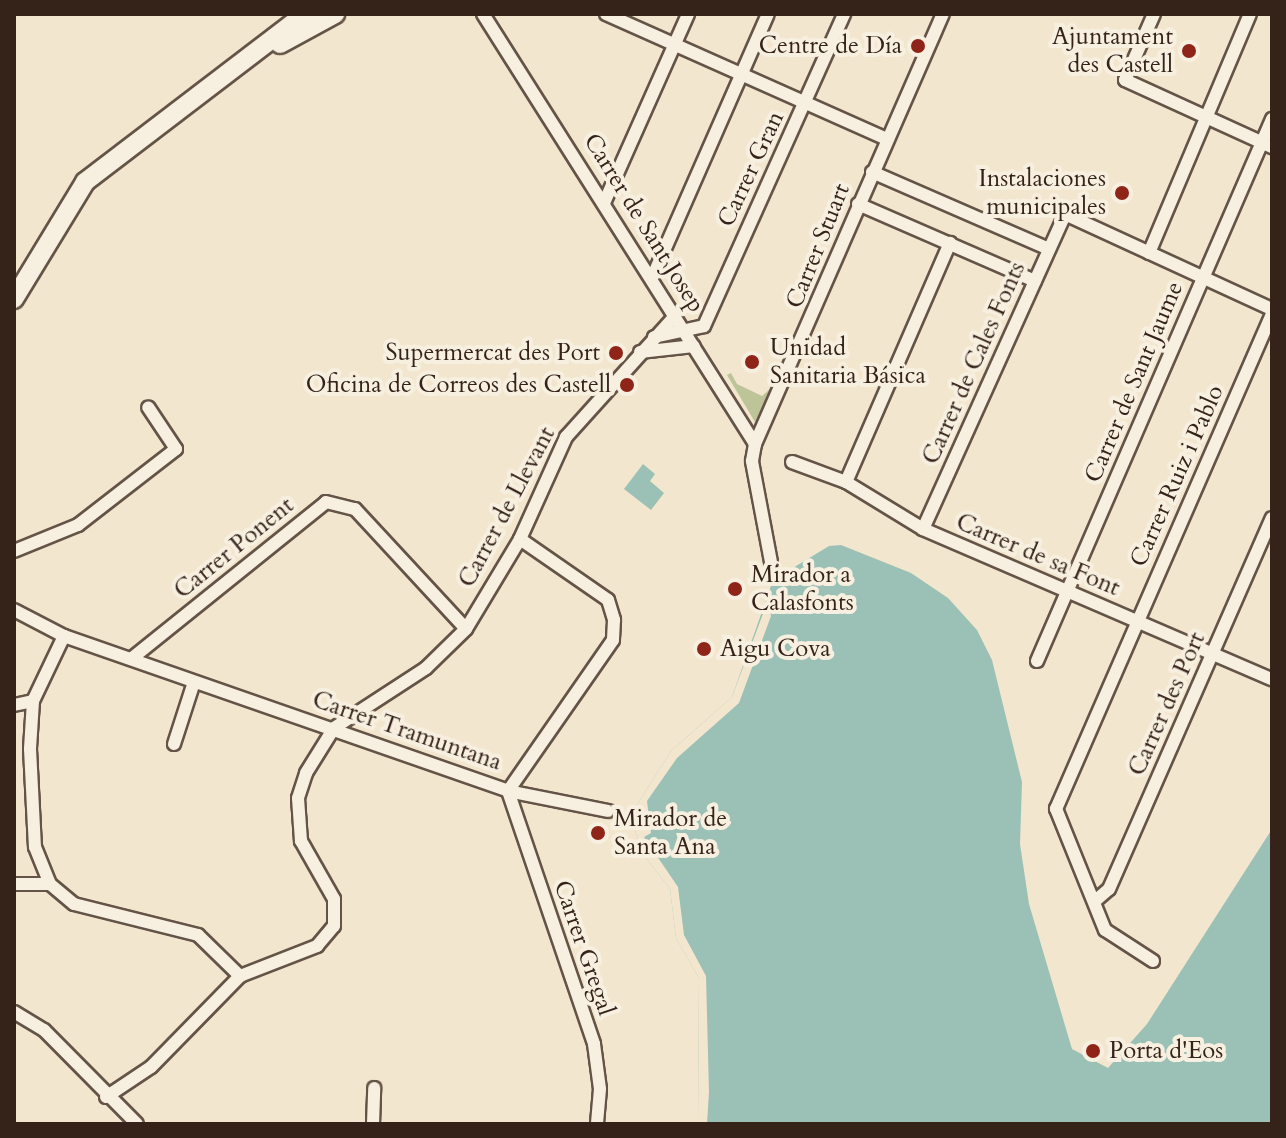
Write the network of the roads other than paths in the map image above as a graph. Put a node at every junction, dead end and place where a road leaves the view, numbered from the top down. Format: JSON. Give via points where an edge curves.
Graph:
{"nodes":[{"id":1,"x":305,"y":14,"type":"edge"},
{"id":2,"x":335,"y":14,"type":"edge"},
{"id":3,"x":483,"y":14,"type":"edge"},
{"id":4,"x":606,"y":14,"type":"edge"},
{"id":5,"x":688,"y":14,"type":"edge"},
{"id":6,"x":768,"y":14,"type":"edge"},
{"id":7,"x":844,"y":14,"type":"edge"},
{"id":8,"x":943,"y":14,"type":"edge"},
{"id":9,"x":1154,"y":14,"type":"edge"},
{"id":10,"x":1250,"y":14,"type":"edge"},
{"id":11,"x":674,"y":44,"type":"junction"},
{"id":12,"x":232,"y":71,"type":"junction"},
{"id":13,"x":742,"y":73,"type":"junction"},
{"id":14,"x":807,"y":102,"type":"junction"},
{"id":15,"x":1206,"y":117,"type":"junction"},
{"id":16,"x":1272,"y":119,"type":"edge"},
{"id":17,"x":887,"y":139,"type":"junction"},
{"id":18,"x":1267,"y":144,"type":"edge"},
{"id":19,"x":872,"y":172,"type":"junction"},
{"id":20,"x":604,"y":203,"type":"junction"},
{"id":21,"x":858,"y":204,"type":"junction"},
{"id":22,"x":950,"y":243,"type":"junction"},
{"id":23,"x":1049,"y":249,"type":"junction"},
{"id":24,"x":1149,"y":253,"type":"junction"},
{"id":25,"x":1203,"y":277,"type":"junction"},
{"id":26,"x":652,"y":278,"type":"junction"},
{"id":27,"x":1035,"y":281,"type":"junction"},
{"id":28,"x":14,"y":299,"type":"edge"},
{"id":29,"x":1272,"y":311,"type":"edge"},
{"id":30,"x":675,"y":316,"type":"junction"},
{"id":31,"x":687,"y":332,"type":"junction"},
{"id":32,"x":654,"y":337,"type":"junction"},
{"id":33,"x":694,"y":346,"type":"junction"},
{"id":34,"x":640,"y":352,"type":"junction"},
{"id":35,"x":148,"y":407,"type":"dead end"},
{"id":36,"x":755,"y":444,"type":"junction"},
{"id":37,"x":792,"y":462,"type":"dead end"},
{"id":38,"x":846,"y":482,"type":"junction"},
{"id":39,"x":1272,"y":518,"type":"edge"},
{"id":40,"x":923,"y":529,"type":"junction"},
{"id":41,"x":520,"y":539,"type":"junction"},
{"id":42,"x":14,"y":551,"type":"edge"},
{"id":43,"x":771,"y":562,"type":"dead end"},
{"id":44,"x":1067,"y":591,"type":"junction"},
{"id":45,"x":14,"y":610,"type":"edge"},
{"id":46,"x":1137,"y":621,"type":"junction"},
{"id":47,"x":466,"y":629,"type":"junction"},
{"id":48,"x":64,"y":636,"type":"junction"},
{"id":49,"x":1214,"y":654,"type":"junction"},
{"id":50,"x":131,"y":659,"type":"junction"},
{"id":51,"x":1037,"y":661,"type":"dead end"},
{"id":52,"x":1272,"y":679,"type":"edge"},
{"id":53,"x":194,"y":682,"type":"junction"},
{"id":54,"x":33,"y":701,"type":"junction"},
{"id":55,"x":14,"y":705,"type":"edge"},
{"id":56,"x":334,"y":728,"type":"junction"},
{"id":57,"x":174,"y":744,"type":"dead end"},
{"id":58,"x":508,"y":791,"type":"junction"},
{"id":59,"x":608,"y":811,"type":"dead end"},
{"id":60,"x":14,"y":884,"type":"edge"},
{"id":61,"x":50,"y":884,"type":"junction"},
{"id":62,"x":1095,"y":901,"type":"junction"},
{"id":63,"x":1153,"y":961,"type":"dead end"},
{"id":64,"x":240,"y":976,"type":"junction"},
{"id":65,"x":14,"y":1012,"type":"edge"},
{"id":66,"x":374,"y":1088,"type":"dead end"},
{"id":67,"x":106,"y":1097,"type":"junction"},
{"id":68,"x":137,"y":1124,"type":"edge"},
{"id":69,"x":373,"y":1124,"type":"edge"},
{"id":70,"x":597,"y":1124,"type":"edge"}],
"edges":[{"from":1,"to":12,"type":"main road"},
{"from":2,"to":12,"type":"main road"},
{"from":3,"to":20,"type":"street","name":"Carrer de Sant Josep"},
{"from":4,"to":11,"type":"street"},
{"from":5,"to":11,"type":"street"},
{"from":6,"to":13,"type":"street"},
{"from":7,"to":14,"type":"street","name":"Carrer Gran"},
{"from":8,"to":17,"type":"street","name":"Carrer Stuart"},
{"from":9,"to":15,"type":"street","via":[[1125,80]]},
{"from":10,"to":15,"type":"street"},
{"from":11,"to":13,"type":"street"},
{"from":11,"to":20,"type":"street"},
{"from":12,"to":28,"type":"main road","via":[[85,182]]},
{"from":13,"to":14,"type":"street"},
{"from":13,"to":26,"type":"street"},
{"from":14,"to":17,"type":"street"},
{"from":14,"to":31,"type":"street","name":"Carrer Gran","via":[[704,326]]},
{"from":15,"to":18,"type":"street"},
{"from":15,"to":24,"type":"street"},
{"from":16,"to":18,"type":"street","name":"Carrer de Sant Jaume"},
{"from":17,"to":19,"type":"street","name":"Carrer Stuart"},
{"from":18,"to":25,"type":"street","name":"Carrer de Sant Jaume"},
{"from":19,"to":21,"type":"street","name":"Carrer Stuart"},
{"from":19,"to":23,"type":"street"},
{"from":20,"to":26,"type":"street","name":"Carrer de Sant Josep"},
{"from":21,"to":22,"type":"street"},
{"from":21,"to":36,"type":"street","name":"Carrer Stuart"},
{"from":22,"to":27,"type":"street"},
{"from":22,"to":38,"type":"street"},
{"from":23,"to":24,"type":"street","name":"Carrer de Cales Fonts","via":[[1065,214]]},
{"from":23,"to":27,"type":"street","name":"Carrer de Cales Fonts"},
{"from":24,"to":25,"type":"street"},
{"from":25,"to":29,"type":"street"},
{"from":25,"to":44,"type":"street","name":"Carrer de Sant Jaume"},
{"from":26,"to":30,"type":"street","name":"Carrer de Sant Josep"},
{"from":27,"to":40,"type":"street","name":"Carrer de Cales Fonts"},
{"from":29,"to":46,"type":"street","name":"Carrer Ruiz i Pablo"},
{"from":30,"to":31,"type":"street","name":"Carrer de Sant Josep"},
{"from":30,"to":32,"type":"street","name":"Carrer de Llevant"},
{"from":31,"to":32,"type":"street"},
{"from":31,"to":33,"type":"street","name":"Carrer de Sant Josep"},
{"from":32,"to":34,"type":"street","name":"Carrer de Llevant"},
{"from":33,"to":34,"type":"street"},
{"from":33,"to":36,"type":"street","name":"Carrer de Sant Josep"},
{"from":34,"to":41,"type":"street","name":"Carrer de Llevant","via":[[566,437]]},
{"from":35,"to":42,"type":"street","via":[[176,449],[78,525]]},
{"from":36,"to":43,"type":"street","via":[[752,461]]},
{"from":37,"to":38,"type":"street","name":"Carrer de sa Font"},
{"from":38,"to":40,"type":"street","name":"Carrer de sa Font"},
{"from":39,"to":49,"type":"street","name":"Carrer des Port"},
{"from":40,"to":44,"type":"street","name":"Carrer de sa Font"},
{"from":41,"to":47,"type":"street","name":"Carrer de Llevant"},
{"from":41,"to":58,"type":"street","via":[[608,600],[614,620],[613,640]]},
{"from":44,"to":46,"type":"street","name":"Carrer de sa Font"},
{"from":44,"to":51,"type":"street","name":"Carrer de Sant Jaume"},
{"from":45,"to":48,"type":"street","name":"Carrer Tramuntana"},
{"from":46,"to":49,"type":"street","name":"Carrer de sa Font"},
{"from":46,"to":62,"type":"street","name":"Carrer Ruiz i Pablo","via":[[1062,788],[1057,816],[1088,897]]},
{"from":47,"to":50,"type":"street","name":"Carrer Ponent","via":[[355,509],[326,502]]},
{"from":47,"to":56,"type":"street","name":"Carrer de Llevant","via":[[426,668]]},
{"from":48,"to":50,"type":"street","name":"Carrer Tramuntana"},
{"from":48,"to":54,"type":"street"},
{"from":49,"to":52,"type":"street","name":"Carrer de sa Font"},
{"from":49,"to":62,"type":"street","name":"Carrer des Port","via":[[1109,889]]},
{"from":50,"to":53,"type":"street","name":"Carrer Tramuntana"},
{"from":53,"to":56,"type":"street","name":"Carrer Tramuntana"},
{"from":53,"to":57,"type":"street"},
{"from":54,"to":55,"type":"street"},
{"from":54,"to":61,"type":"street","via":[[35,847]]},
{"from":56,"to":58,"type":"street","name":"Carrer Tramuntana"},
{"from":56,"to":64,"type":"street","name":"Carrer de Llevant","via":[[298,798],[301,841],[334,899],[334,926],[317,946]]},
{"from":58,"to":59,"type":"street","name":"Carrer Tramuntana"},
{"from":58,"to":70,"type":"street","name":"Carrer Gregal","via":[[594,1044],[600,1089]]},
{"from":60,"to":61,"type":"street"},
{"from":61,"to":64,"type":"street","via":[[74,904],[198,935]]},
{"from":62,"to":63,"type":"street","via":[[1105,930]]},
{"from":64,"to":67,"type":"street","name":"Carrer de Llevant","via":[[151,1067]]},
{"from":65,"to":67,"type":"street","via":[[44,1030]]},
{"from":66,"to":69,"type":"street"},
{"from":67,"to":68,"type":"street"}]}
